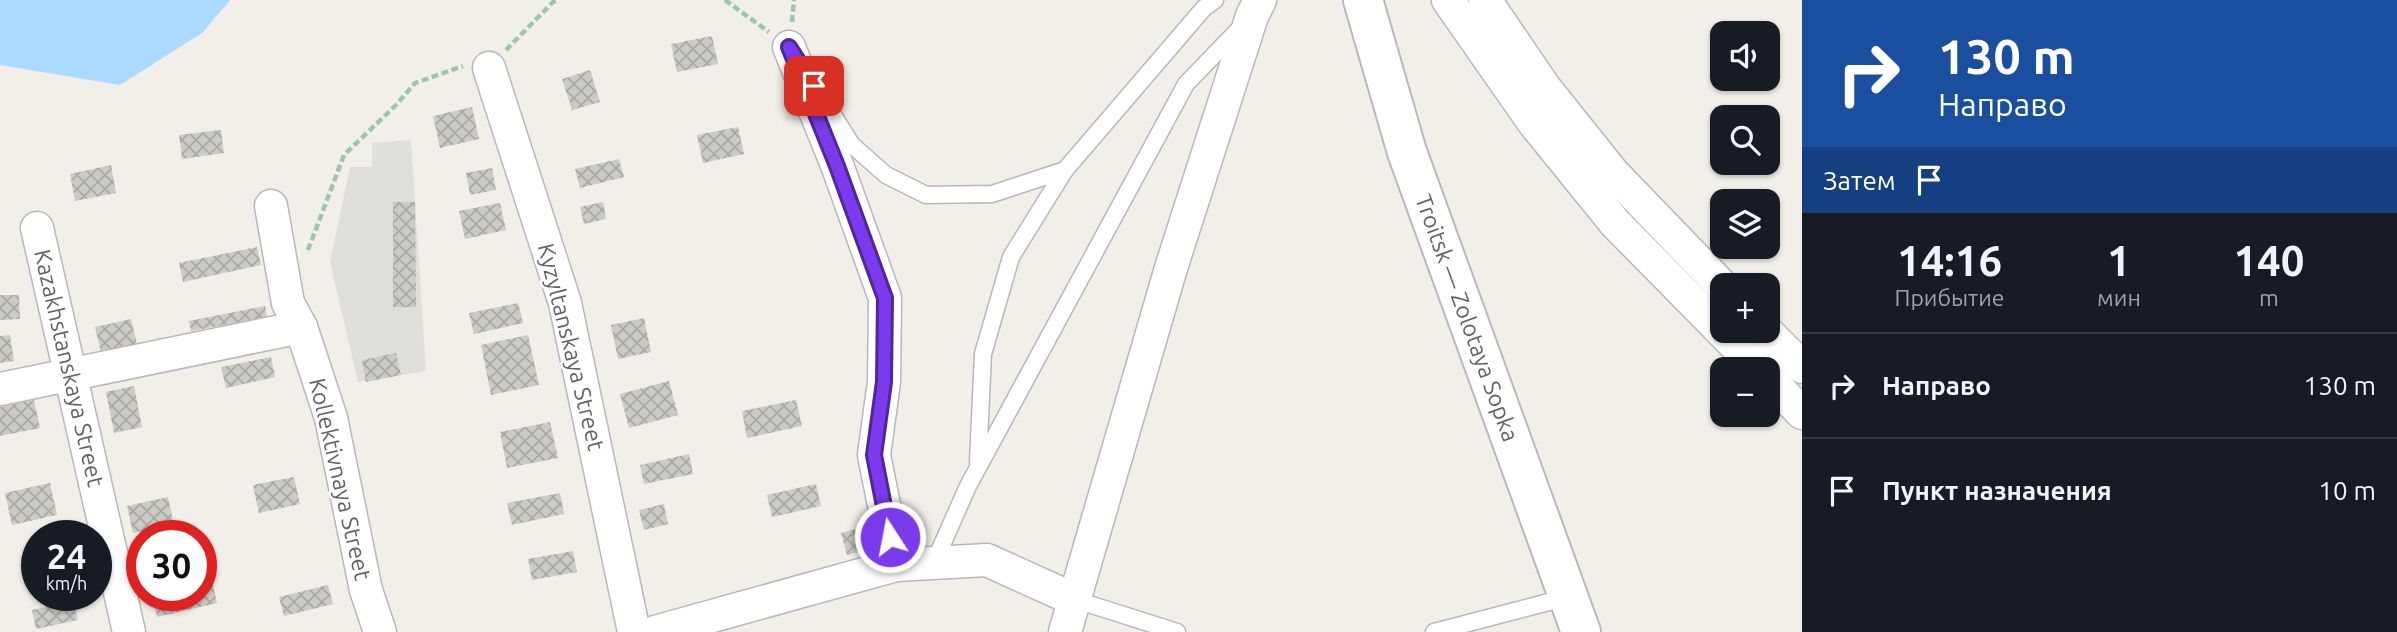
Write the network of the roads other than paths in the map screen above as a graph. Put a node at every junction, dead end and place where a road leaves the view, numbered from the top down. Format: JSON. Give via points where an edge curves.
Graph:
{"nodes":[{"id":1,"x":1215,"y":0,"type":"edge"},
{"id":2,"x":1363,"y":0,"type":"edge"},
{"id":3,"x":1448,"y":0,"type":"edge"},
{"id":4,"x":1485,"y":0,"type":"edge"},
{"id":5,"x":1256,"y":8,"type":"edge"},
{"id":6,"x":789,"y":47,"type":"joint"},
{"id":7,"x":489,"y":68,"type":"road end"},
{"id":8,"x":1065,"y":170,"type":"junction"},
{"id":9,"x":271,"y":205,"type":"dead end"},
{"id":10,"x":37,"y":228,"type":"dead end"},
{"id":11,"x":1710,"y":274,"type":"edge"},
{"id":12,"x":301,"y":327,"type":"junction"},
{"id":13,"x":1778,"y":343,"type":"edge"},
{"id":14,"x":1747,"y":357,"type":"edge"},
{"id":15,"x":1802,"y":368,"type":"edge"},
{"id":16,"x":69,"y":373,"type":"junction"},
{"id":17,"x":0,"y":389,"type":"edge"},
{"id":18,"x":1780,"y":390,"type":"edge"},
{"id":19,"x":1802,"y":413,"type":"edge"},
{"id":20,"x":978,"y":468,"type":"junction"},
{"id":21,"x":934,"y":562,"type":"junction"},
{"id":22,"x":896,"y":565,"type":"junction"},
{"id":23,"x":1568,"y":597,"type":"junction"},
{"id":24,"x":1073,"y":599,"type":"junction"},
{"id":25,"x":129,"y":632,"type":"edge"},
{"id":26,"x":380,"y":632,"type":"edge"},
{"id":27,"x":634,"y":632,"type":"edge"},
{"id":28,"x":655,"y":632,"type":"edge"},
{"id":29,"x":1065,"y":632,"type":"edge"},
{"id":30,"x":1177,"y":632,"type":"edge"},
{"id":31,"x":1434,"y":632,"type":"edge"},
{"id":32,"x":1581,"y":632,"type":"edge"}],
"edges":[{"from":1,"to":8,"type":"lane"},
{"from":2,"to":23,"type":"street","name":"Troitsk — Zolotaya Sopka","via":[[1408,152]]},
{"from":3,"to":14,"type":"street","via":[[1534,123],[1615,223]]},
{"from":4,"to":11,"type":"street","via":[[1545,88],[1613,173]]},
{"from":5,"to":20,"type":"lane","via":[[1186,84]]},
{"from":5,"to":24,"type":"street","via":[[1171,268]]},
{"from":6,"to":8,"type":"lane","via":[[852,145],[886,176],[926,195],[992,194]]},
{"from":6,"to":22,"type":"street","via":[[885,298],[884,382],[874,455]]},
{"from":7,"to":27,"type":"street","name":"Kyzyltanskaya Street","via":[[565,303]]},
{"from":8,"to":20,"type":"lane","via":[[1011,257],[984,354]]},
{"from":9,"to":12,"type":"street","name":"Kollektivnaya Street","via":[[288,303]]},
{"from":10,"to":16,"type":"street","name":"Kazakhstanskaya Street"},
{"from":12,"to":16,"type":"street"},
{"from":12,"to":26,"type":"street","name":"Kollektivnaya Street","via":[[331,418],[366,590]]},
{"from":13,"to":15,"type":"street"},
{"from":16,"to":17,"type":"street"},
{"from":16,"to":25,"type":"street","name":"Kazakhstanskaya Street"},
{"from":18,"to":19,"type":"street"},
{"from":20,"to":21,"type":"lane"},
{"from":21,"to":22,"type":"street"},
{"from":21,"to":24,"type":"street","via":[[987,560]]},
{"from":22,"to":28,"type":"street"},
{"from":23,"to":31,"type":"lane"},
{"from":23,"to":32,"type":"street","name":"Troitsk — Zolotaya Sopka"},
{"from":24,"to":29,"type":"street"},
{"from":24,"to":30,"type":"lane"}]}
